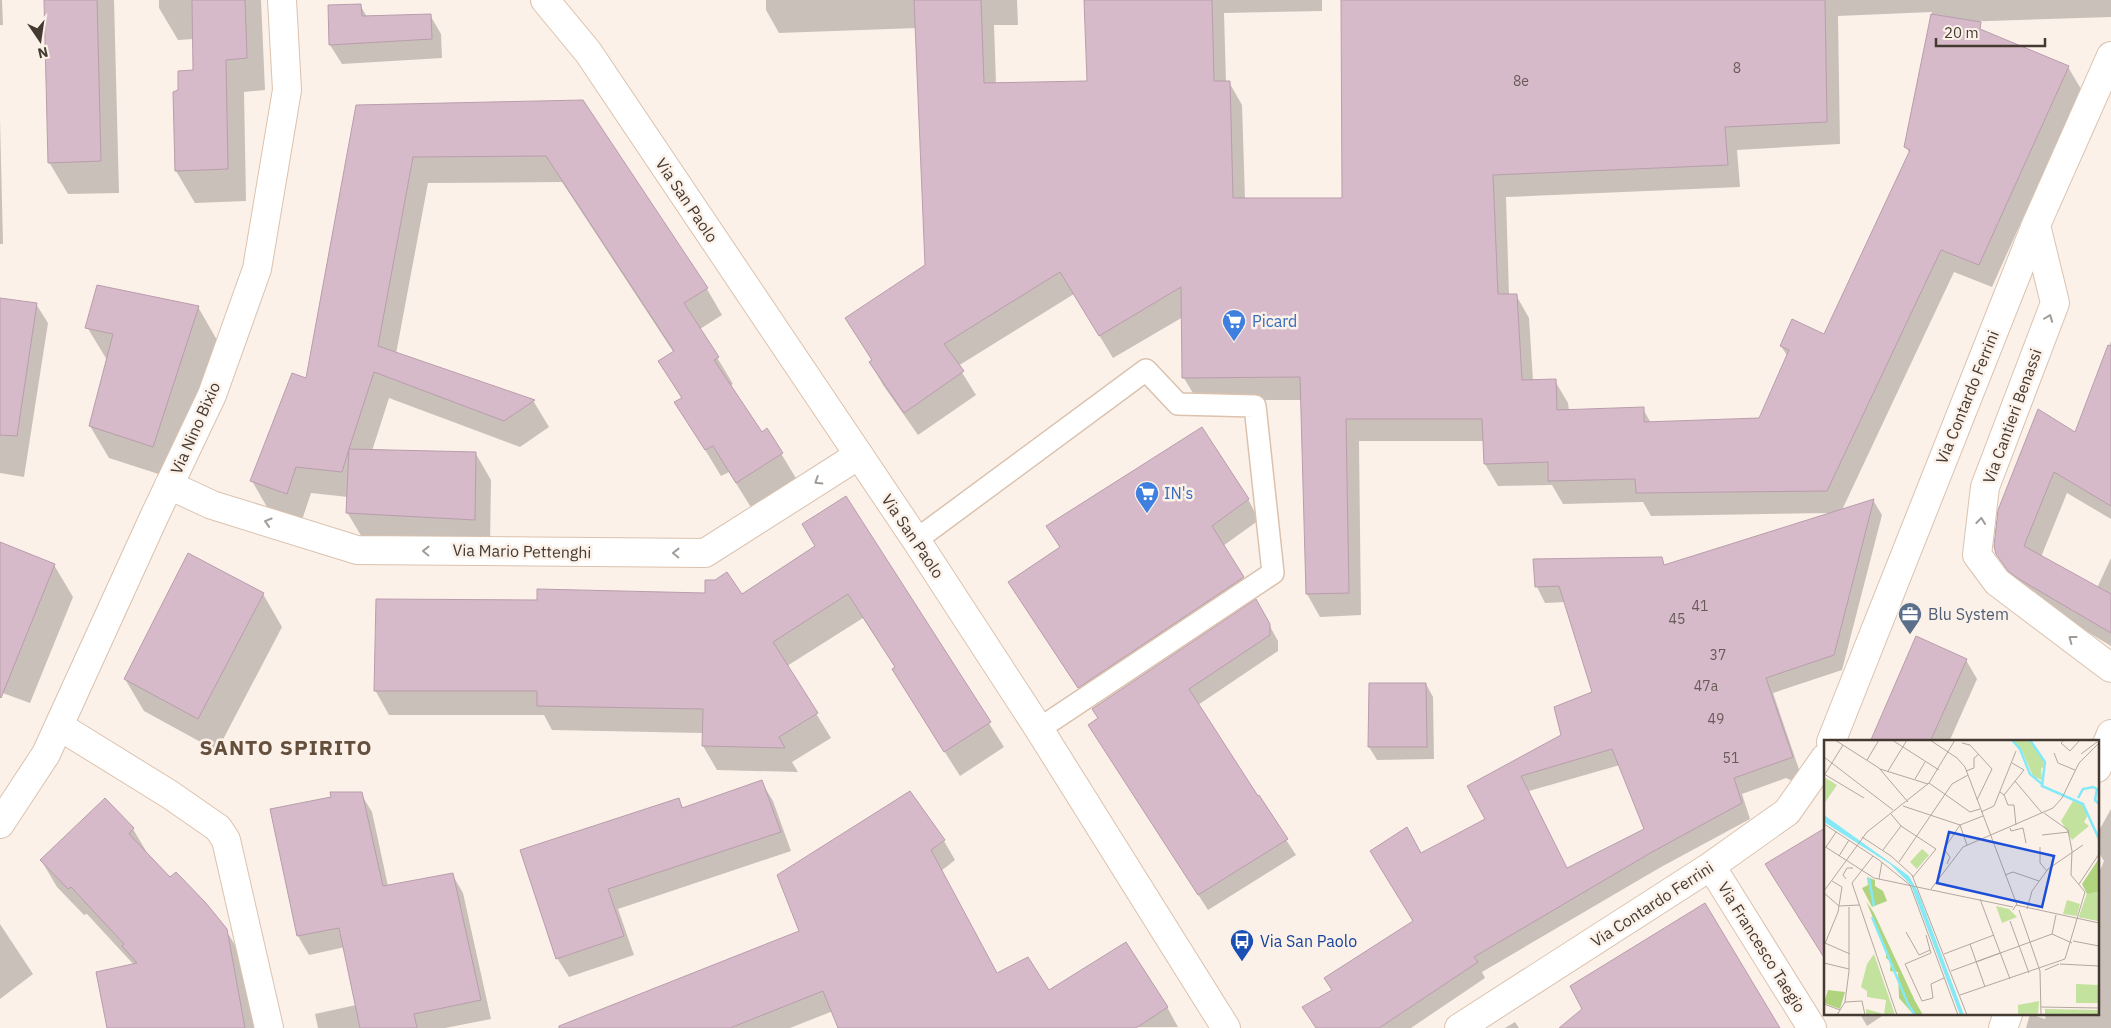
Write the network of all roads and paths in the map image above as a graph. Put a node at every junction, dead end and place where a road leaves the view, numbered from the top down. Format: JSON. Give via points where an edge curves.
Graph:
{"nodes":[{"id":1,"x":282,"y":0,"type":"edge"},
{"id":2,"x":545,"y":0,"type":"edge"},
{"id":3,"x":565,"y":0,"type":"edge"},
{"id":4,"x":588,"y":52,"type":"junction"},
{"id":5,"x":2111,"y":56,"type":"edge"},
{"id":6,"x":2036,"y":225,"type":"junction"},
{"id":7,"x":859,"y":455,"type":"junction"},
{"id":8,"x":169,"y":485,"type":"junction"},
{"id":9,"x":916,"y":540,"type":"junction"},
{"id":10,"x":2111,"y":668,"type":"edge"},
{"id":11,"x":59,"y":726,"type":"junction"},
{"id":12,"x":1039,"y":729,"type":"junction"},
{"id":13,"x":2111,"y":734,"type":"edge"},
{"id":14,"x":1832,"y":740,"type":"edge"},
{"id":15,"x":1824,"y":759,"type":"edge"},
{"id":16,"x":2098,"y":766,"type":"edge"},
{"id":17,"x":0,"y":824,"type":"edge"},
{"id":18,"x":1711,"y":866,"type":"junction"},
{"id":19,"x":2007,"y":1016,"type":"edge"},
{"id":20,"x":269,"y":1028,"type":"edge"},
{"id":21,"x":1226,"y":1028,"type":"edge"},
{"id":22,"x":1459,"y":1028,"type":"edge"},
{"id":23,"x":1812,"y":1028,"type":"edge"},
{"id":24,"x":2003,"y":1028,"type":"edge"}],
"edges":[{"from":1,"to":8,"type":"street","name":"Via Nino Bixio","via":[[287,90],[257,269],[212,396]]},
{"from":2,"to":4,"type":"street","name":"Via San Paolo"},
{"from":3,"to":4,"type":"street","name":"Via San Paolo"},
{"from":4,"to":7,"type":"street","name":"Via San Paolo"},
{"from":5,"to":6,"type":"street","name":"Via Contardo Ferrini"},
{"from":10,"to":6,"type":"street","name":"Via Cantieri Benassi","one_way":true,"via":[[1998,582],[1977,555],[1985,487],[2055,302]]},
{"from":6,"to":14,"type":"street","name":"Via Contardo Ferrini"},
{"from":7,"to":8,"type":"street","name":"Via Mario Pettenghi","one_way":true,"via":[[705,553],[356,550],[212,505]]},
{"from":7,"to":9,"type":"street","name":"Via San Paolo"},
{"from":8,"to":11,"type":"street","name":"Via Nino Bixio"},
{"from":9,"to":12,"type":"street","name":"Via San Paolo"},
{"from":9,"to":12,"type":"lane","via":[[1146,370],[1178,404],[1255,406],[1273,573]]},
{"from":11,"to":17,"type":"street","name":"Via Nino Bixio","via":[[46,754]]},
{"from":11,"to":20,"type":"street","via":[[218,828],[226,840]]},
{"from":12,"to":21,"type":"street","name":"Via San Paolo"},
{"from":13,"to":16,"type":"street"},
{"from":15,"to":18,"type":"street","name":"Via Contardo Ferrini","via":[[1788,812]]},
{"from":18,"to":22,"type":"street","name":"Via Contardo Ferrini"},
{"from":18,"to":23,"type":"street","name":"Via Francesco Taegio"},
{"from":19,"to":24,"type":"street"}]}
